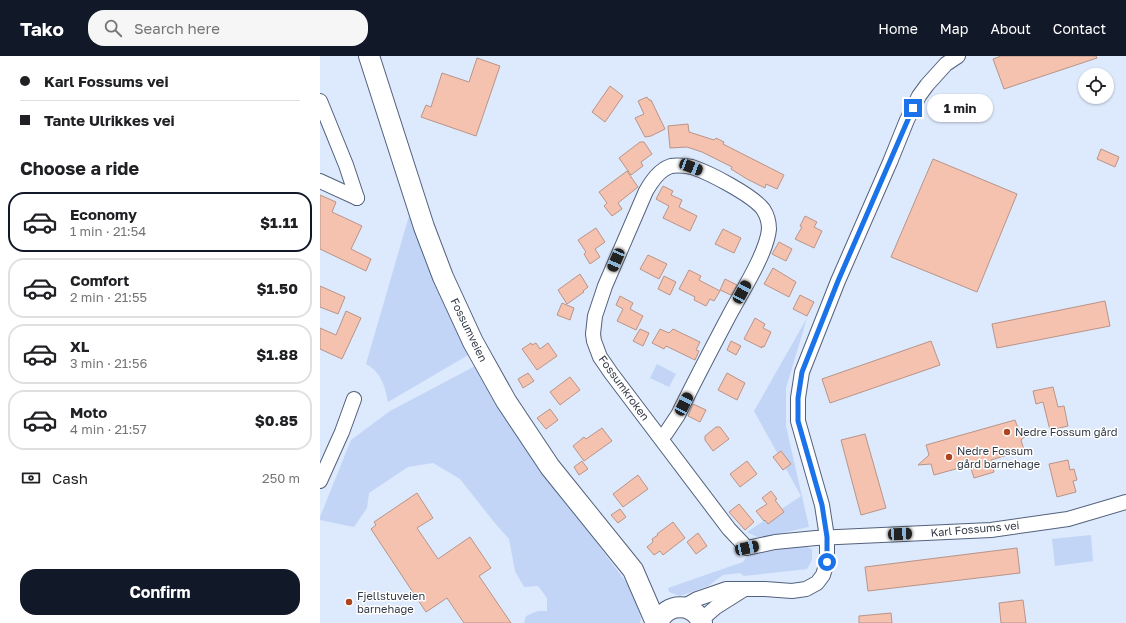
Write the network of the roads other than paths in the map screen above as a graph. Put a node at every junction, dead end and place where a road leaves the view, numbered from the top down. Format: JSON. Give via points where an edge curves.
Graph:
{"nodes":[{"id":1,"x":369,"y":56,"type":"edge"},
{"id":2,"x":958,"y":56,"type":"edge"},
{"id":3,"x":320,"y":101,"type":"edge"},
{"id":4,"x":320,"y":181,"type":"edge"},
{"id":5,"x":354,"y":399,"type":"dead end"},
{"id":6,"x":661,"y":438,"type":"junction"},
{"id":7,"x":320,"y":481,"type":"edge"},
{"id":8,"x":1126,"y":502,"type":"edge"},
{"id":9,"x":827,"y":537,"type":"junction"},
{"id":10,"x":633,"y":570,"type":"junction"},
{"id":11,"x":743,"y":590,"type":"junction"},
{"id":12,"x":678,"y":608,"type":"junction"},
{"id":13,"x":701,"y":622,"type":"edge"},
{"id":14,"x":657,"y":623,"type":"edge"}],
"edges":[{"from":1,"to":10,"type":"street","name":"Fossumveien","via":[[426,233],[473,342],[506,401],[550,467]]},
{"from":2,"to":9,"type":"street","via":[[946,64],[927,85],[907,120],[802,372],[798,421],[822,505]]},
{"from":3,"to":4,"type":"street","via":[[357,198]]},
{"from":5,"to":7,"type":"street"},
{"from":6,"to":6,"type":"street","name":"Fossumkroken","via":[[600,357],[593,334],[595,316],[604,286],[646,191],[657,175],[671,166],[680,166],[703,172],[749,197],[763,209],[769,222],[769,230],[748,280],[678,415]]},
{"from":6,"to":9,"type":"street","name":"Fossumkroken","via":[[729,529],[747,548],[775,542]]},
{"from":8,"to":9,"type":"street","name":"Karl Fossums vei","via":[[1068,518],[991,530]]},
{"from":9,"to":11,"type":"street","via":[[825,569],[821,579],[811,587],[792,591]]},
{"from":10,"to":12,"type":"street","name":"Fossumveien"},
{"from":10,"to":14,"type":"street","name":"Fossumveien"},
{"from":11,"to":12,"type":"street","via":[[718,591]]},
{"from":11,"to":13,"type":"street","via":[[716,607]]},
{"from":12,"to":13,"type":"street","name":"Fossumveien","via":[[694,612]]},
{"from":12,"to":14,"type":"street","name":"Fossumveien","via":[[663,615]]}]}
